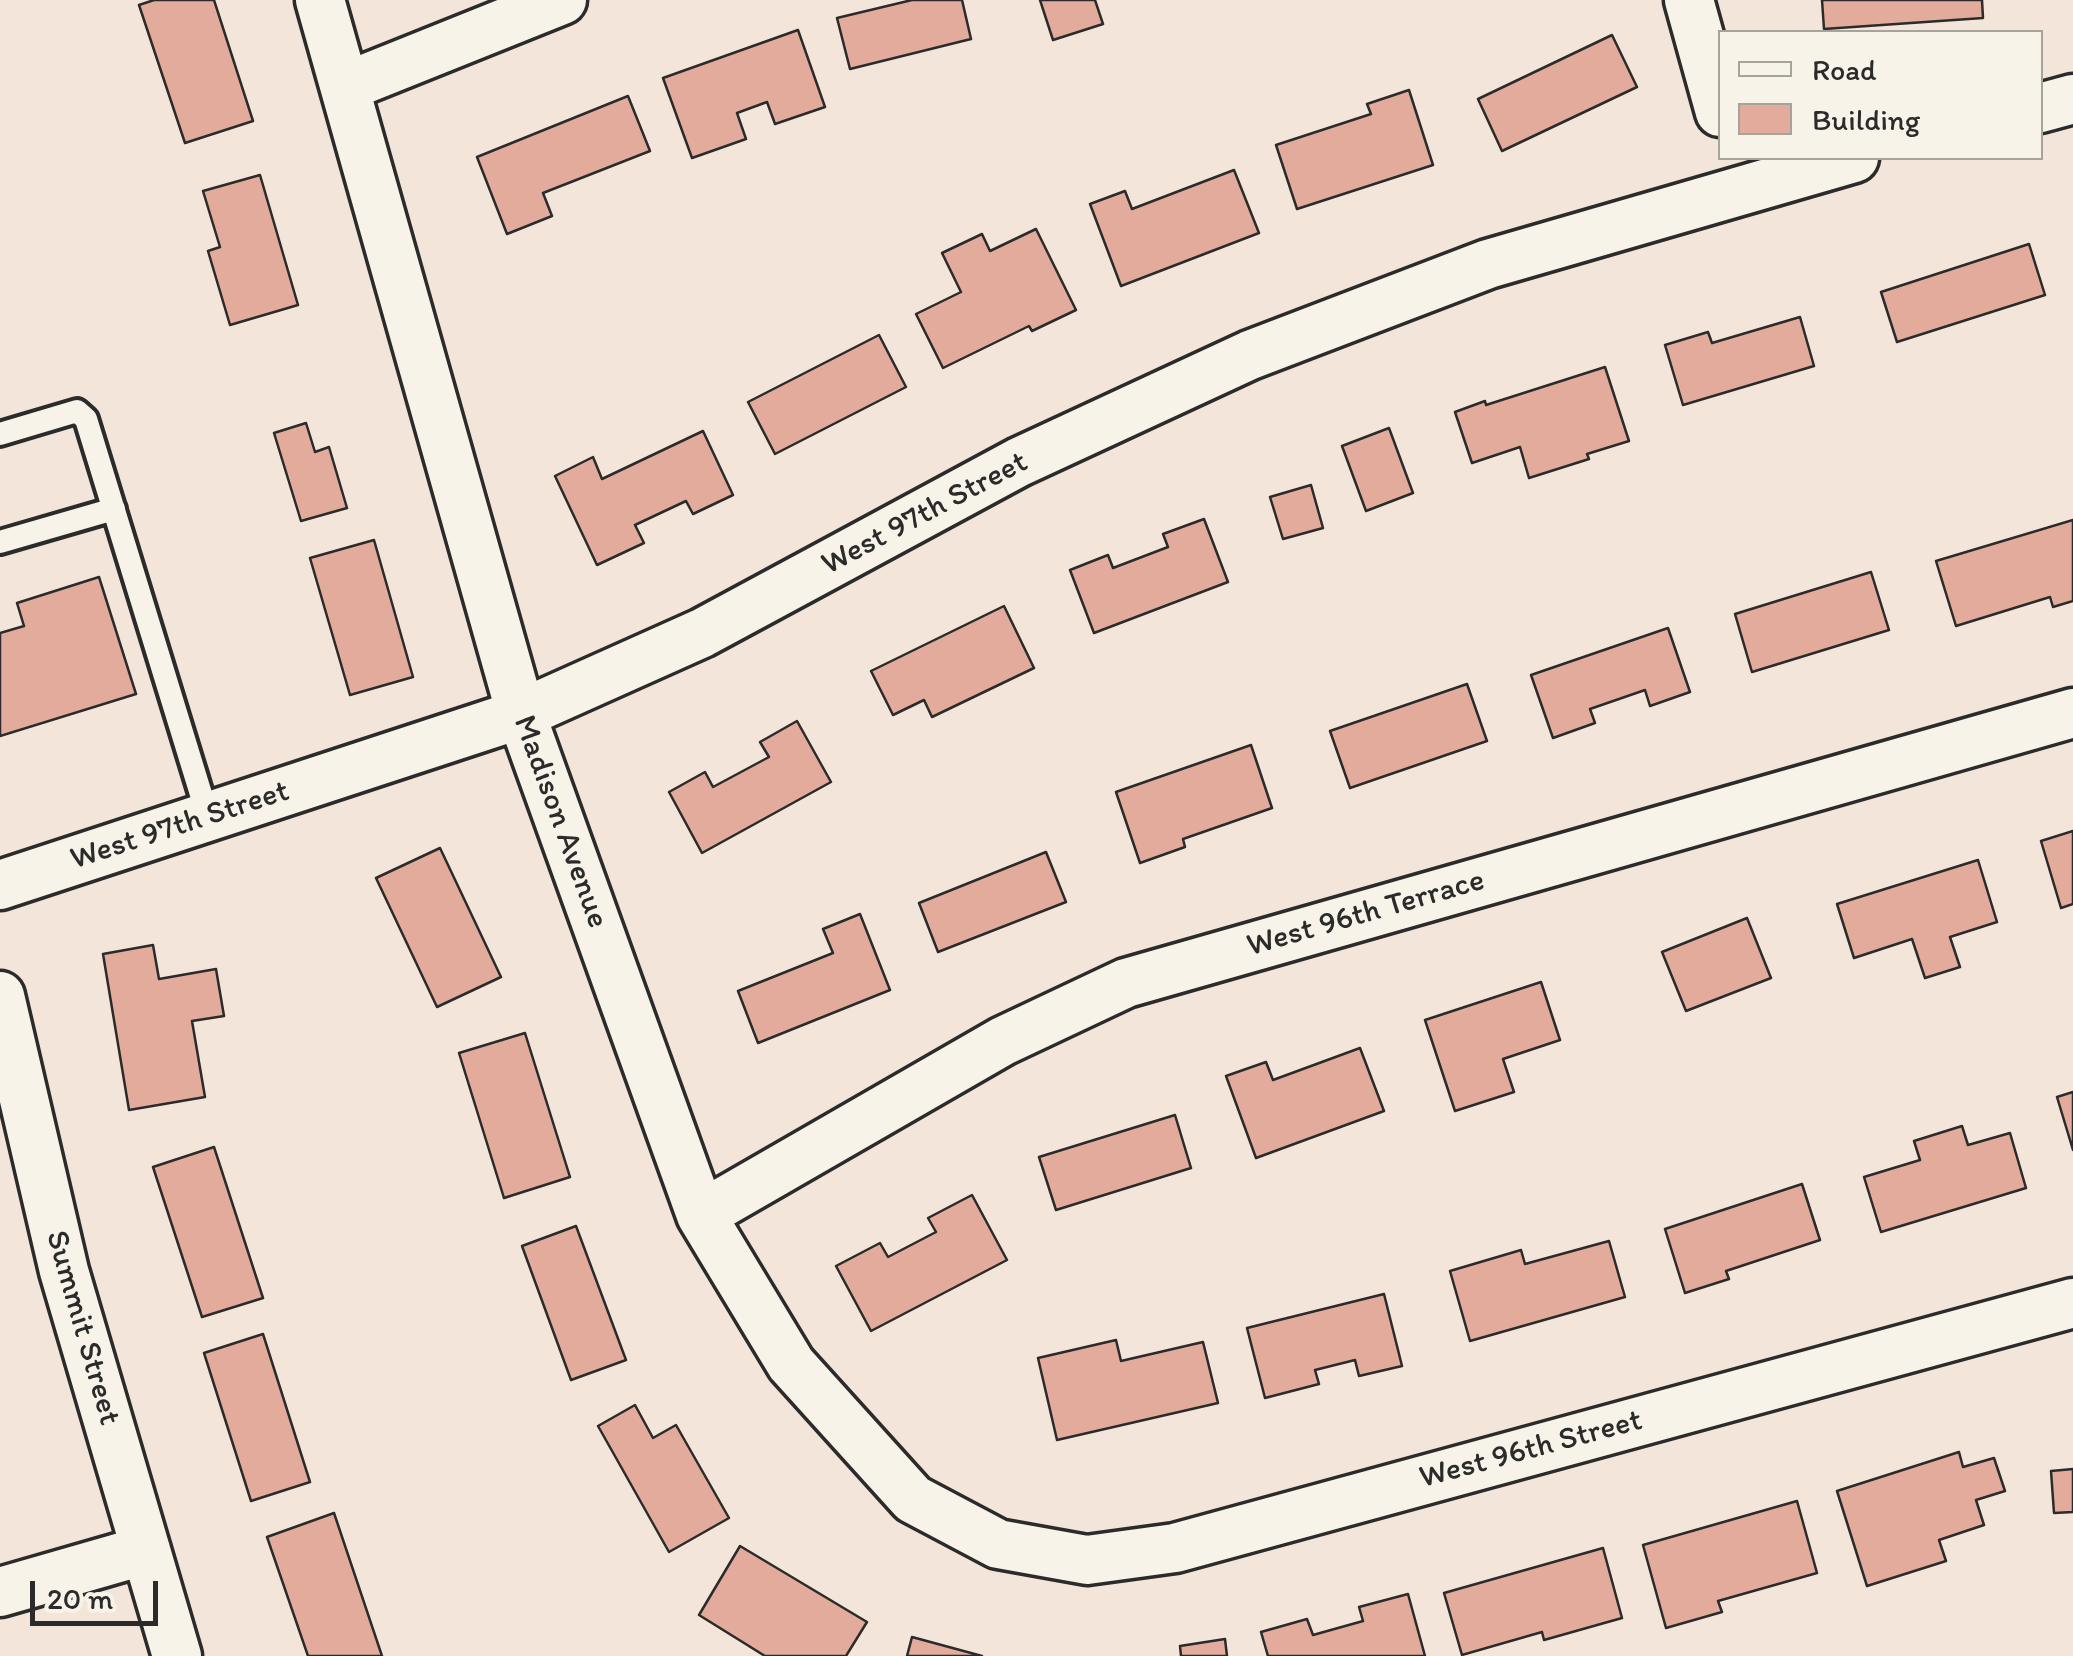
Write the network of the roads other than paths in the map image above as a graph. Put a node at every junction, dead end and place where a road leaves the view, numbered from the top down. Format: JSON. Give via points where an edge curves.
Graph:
{"nodes":[{"id":1,"x":320,"y":0,"type":"edge"},
{"id":2,"x":562,"y":0,"type":"edge"},
{"id":3,"x":1689,"y":0,"type":"edge"},
{"id":4,"x":345,"y":87,"type":"junction"},
{"id":5,"x":2073,"y":99,"type":"edge"},
{"id":6,"x":1718,"y":105,"type":"edge"},
{"id":7,"x":2043,"y":107,"type":"edge"},
{"id":8,"x":1838,"y":160,"type":"edge"},
{"id":9,"x":1737,"y":173,"type":"edge"},
{"id":10,"x":0,"y":434,"type":"edge"},
{"id":11,"x":114,"y":509,"type":"junction"},
{"id":12,"x":0,"y":542,"type":"edge"},
{"id":13,"x":2073,"y":713,"type":"edge"},
{"id":14,"x":521,"y":714,"type":"junction"},
{"id":15,"x":208,"y":817,"type":"junction"},
{"id":16,"x":0,"y":885,"type":"edge"},
{"id":17,"x":0,"y":996,"type":"edge"},
{"id":18,"x":701,"y":1215,"type":"junction"},
{"id":19,"x":2073,"y":1304,"type":"edge"},
{"id":20,"x":986,"y":1538,"type":"joint"},
{"id":21,"x":146,"y":1550,"type":"junction"},
{"id":22,"x":0,"y":1592,"type":"edge"},
{"id":23,"x":178,"y":1656,"type":"edge"}],
"edges":[{"from":1,"to":4,"type":"street","name":"Madison Avenue"},
{"from":2,"to":4,"type":"street"},
{"from":3,"to":6,"type":"street"},
{"from":4,"to":14,"type":"street","name":"Madison Avenue"},
{"from":5,"to":7,"type":"street"},
{"from":8,"to":9,"type":"street","name":"West 97th Street"},
{"from":9,"to":14,"type":"street","name":"West 97th Street","via":[[1250,355],[1019,462],[702,633]]},
{"from":10,"to":11,"type":"lane","via":[[77,411],[86,419]]},
{"from":11,"to":12,"type":"lane"},
{"from":11,"to":15,"type":"lane"},
{"from":13,"to":18,"type":"street","name":"West 96th Terrace","via":[[1126,983],[1003,1041]]},
{"from":14,"to":15,"type":"street","name":"West 97th Street"},
{"from":14,"to":18,"type":"street","name":"Madison Avenue"},
{"from":15,"to":16,"type":"street","name":"West 97th Street"},
{"from":17,"to":21,"type":"street","name":"Summit Street","via":[[64,1271]]},
{"from":18,"to":20,"type":"street","name":"Madison Avenue","via":[[790,1364],[913,1500]]},
{"from":19,"to":20,"type":"street","name":"West 96th Street","via":[[1176,1548],[1087,1560]]},
{"from":21,"to":22,"type":"street"},
{"from":21,"to":23,"type":"street","name":"Summit Street"}]}
